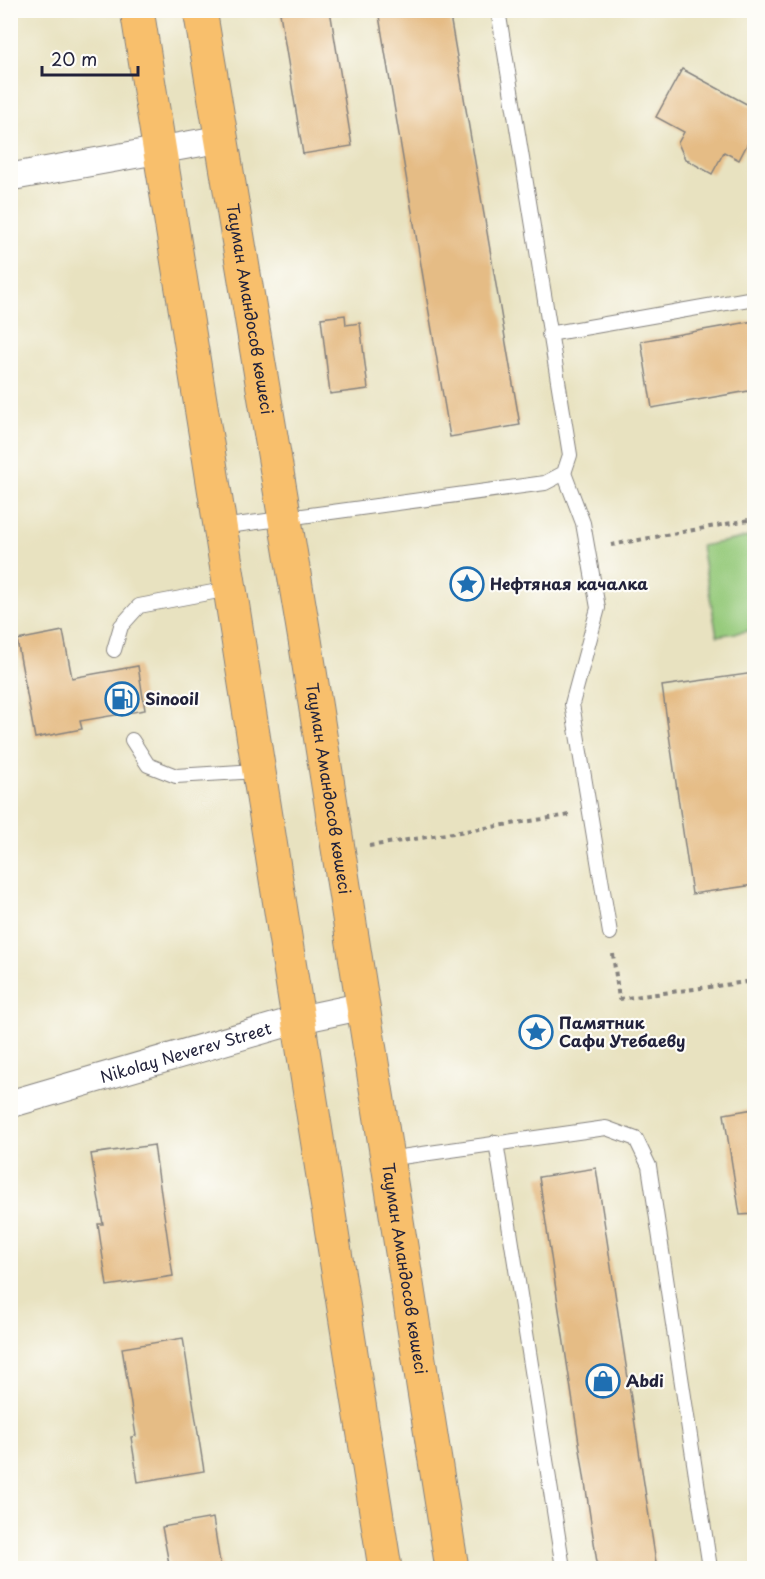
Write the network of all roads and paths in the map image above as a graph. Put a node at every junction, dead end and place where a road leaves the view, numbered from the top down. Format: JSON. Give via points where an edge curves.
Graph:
{"nodes":[{"id":1,"x":137,"y":10,"type":"edge"},
{"id":2,"x":200,"y":10,"type":"edge"},
{"id":3,"x":498,"y":10,"type":"edge"},
{"id":4,"x":221,"y":140,"type":"junction"},
{"id":5,"x":159,"y":149,"type":"junction"},
{"id":6,"x":10,"y":177,"type":"edge"},
{"id":7,"x":754,"y":298,"type":"edge"},
{"id":8,"x":549,"y":334,"type":"junction"},
{"id":9,"x":564,"y":473,"type":"junction"},
{"id":10,"x":285,"y":517,"type":"junction"},
{"id":11,"x":754,"y":519,"type":"edge"},
{"id":12,"x":221,"y":527,"type":"junction"},
{"id":13,"x":587,"y":549,"type":"junction"},
{"id":14,"x":229,"y":589,"type":"junction"},
{"id":15,"x":114,"y":650,"type":"dead end"},
{"id":16,"x":132,"y":740,"type":"dead end"},
{"id":17,"x":257,"y":771,"type":"junction"},
{"id":18,"x":590,"y":812,"type":"junction"},
{"id":19,"x":338,"y":850,"type":"junction"},
{"id":20,"x":610,"y":933,"type":"joint"},
{"id":21,"x":754,"y":981,"type":"edge"},
{"id":22,"x":363,"y":1006,"type":"junction"},
{"id":23,"x":297,"y":1020,"type":"junction"},
{"id":24,"x":10,"y":1104,"type":"edge"},
{"id":25,"x":496,"y":1142,"type":"junction"},
{"id":26,"x":386,"y":1159,"type":"junction"},
{"id":27,"x":385,"y":1569,"type":"edge"},
{"id":28,"x":452,"y":1569,"type":"edge"},
{"id":29,"x":563,"y":1569,"type":"edge"},
{"id":30,"x":710,"y":1569,"type":"edge"}],
"edges":[{"from":1,"to":5,"type":"main road"},
{"from":2,"to":4,"type":"main road","name":"Тауман Амандосов көшесі"},
{"from":3,"to":8,"type":"lane"},
{"from":4,"to":5,"type":"street"},
{"from":4,"to":10,"type":"main road","name":"Тауман Амандосов көшесі"},
{"from":5,"to":6,"type":"street"},
{"from":5,"to":12,"type":"main road"},
{"from":7,"to":8,"type":"lane"},
{"from":8,"to":9,"type":"lane","via":[[570,455]]},
{"from":9,"to":10,"type":"lane","via":[[545,483]]},
{"from":9,"to":13,"type":"lane","via":[[584,523]]},
{"from":10,"to":12,"type":"lane"},
{"from":10,"to":19,"type":"main road","name":"Тауман Амандосов көшесі"},
{"from":11,"to":13,"type":"path"},
{"from":12,"to":14,"type":"main road"},
{"from":13,"to":18,"type":"lane","via":[[598,608],[572,704]]},
{"from":14,"to":15,"type":"lane","via":[[139,606],[121,626]]},
{"from":14,"to":17,"type":"main road"},
{"from":16,"to":17,"type":"lane","via":[[148,765],[176,776]]},
{"from":17,"to":23,"type":"main road"},
{"from":18,"to":19,"type":"path"},
{"from":18,"to":20,"type":"lane"},
{"from":19,"to":22,"type":"main road","name":"Тауман Амандосов көшесі"},
{"from":20,"to":21,"type":"path","via":[[619,999]]},
{"from":22,"to":23,"type":"street","name":"Nikolay Neverev Street"},
{"from":22,"to":26,"type":"main road","name":"Тауман Амандосов көшесі"},
{"from":23,"to":24,"type":"street","name":"Nikolay Neverev Street"},
{"from":23,"to":27,"type":"main road"},
{"from":25,"to":26,"type":"lane"},
{"from":25,"to":29,"type":"lane"},
{"from":25,"to":30,"type":"lane","via":[[606,1128],[636,1139],[649,1166]]},
{"from":26,"to":28,"type":"main road","name":"Тауман Амандосов көшесі"}]}
